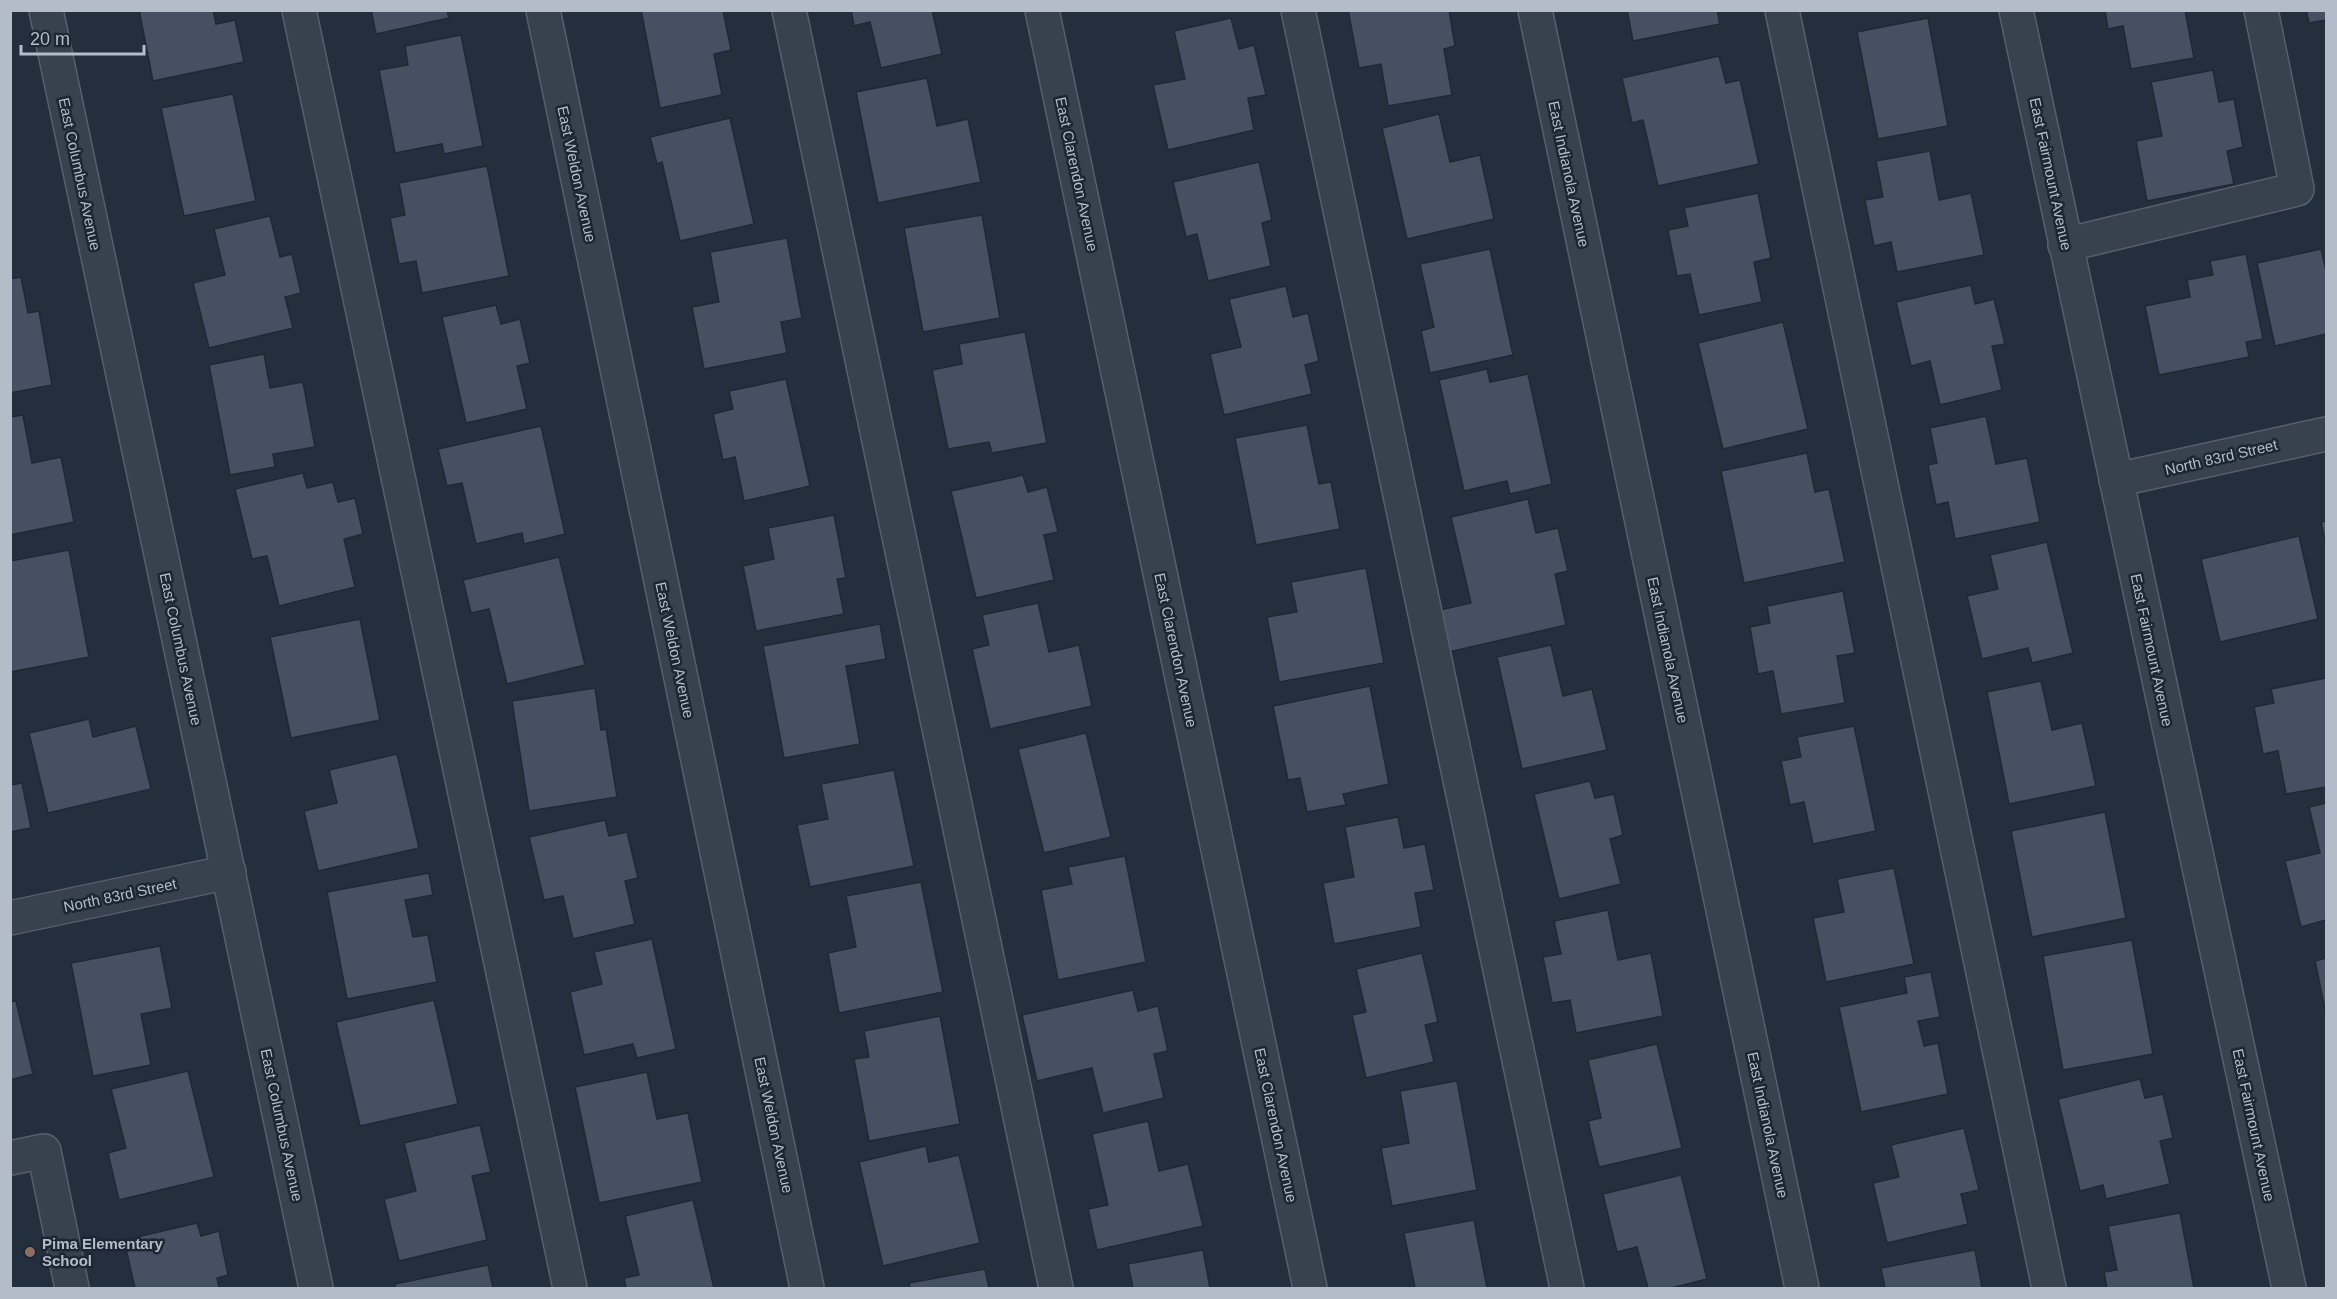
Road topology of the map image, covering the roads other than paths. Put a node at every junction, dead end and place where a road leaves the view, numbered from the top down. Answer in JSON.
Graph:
{"nodes":[{"id":1,"x":46,"y":10,"type":"edge"},
{"id":2,"x":299,"y":10,"type":"edge"},
{"id":3,"x":543,"y":10,"type":"edge"},
{"id":4,"x":789,"y":10,"type":"edge"},
{"id":5,"x":1042,"y":10,"type":"edge"},
{"id":6,"x":1298,"y":10,"type":"edge"},
{"id":7,"x":1534,"y":10,"type":"edge"},
{"id":8,"x":1782,"y":10,"type":"edge"},
{"id":9,"x":2016,"y":10,"type":"edge"},
{"id":10,"x":2261,"y":10,"type":"edge"},
{"id":11,"x":2065,"y":245,"type":"junction"},
{"id":12,"x":2326,"y":434,"type":"edge"},
{"id":13,"x":2116,"y":480,"type":"junction"},
{"id":14,"x":229,"y":872,"type":"junction"},
{"id":15,"x":10,"y":918,"type":"edge"},
{"id":16,"x":10,"y":1158,"type":"edge"},
{"id":17,"x":72,"y":1288,"type":"edge"},
{"id":18,"x":316,"y":1288,"type":"edge"},
{"id":19,"x":570,"y":1288,"type":"edge"},
{"id":20,"x":807,"y":1288,"type":"edge"},
{"id":21,"x":1056,"y":1288,"type":"edge"},
{"id":22,"x":1311,"y":1288,"type":"edge"},
{"id":23,"x":1567,"y":1288,"type":"edge"},
{"id":24,"x":1802,"y":1288,"type":"edge"},
{"id":25,"x":2049,"y":1288,"type":"edge"},
{"id":26,"x":2289,"y":1288,"type":"edge"}],
"edges":[{"from":1,"to":14,"type":"street","name":"East Columbus Avenue"},
{"from":2,"to":19,"type":"street"},
{"from":3,"to":20,"type":"street","name":"East Weldon Avenue"},
{"from":4,"to":21,"type":"street"},
{"from":5,"to":22,"type":"street","name":"East Clarendon Avenue"},
{"from":6,"to":23,"type":"street"},
{"from":7,"to":24,"type":"street","name":"East Indianola Avenue"},
{"from":8,"to":25,"type":"street"},
{"from":9,"to":11,"type":"street","name":"East Fairmount Avenue"},
{"from":10,"to":11,"type":"street"},
{"from":11,"to":13,"type":"street","name":"East Fairmount Avenue"},
{"from":12,"to":13,"type":"street","name":"North 83rd Street"},
{"from":13,"to":26,"type":"street","name":"East Fairmount Avenue"},
{"from":14,"to":15,"type":"street","name":"North 83rd Street"},
{"from":14,"to":18,"type":"street","name":"East Columbus Avenue"},
{"from":16,"to":17,"type":"street"}]}
